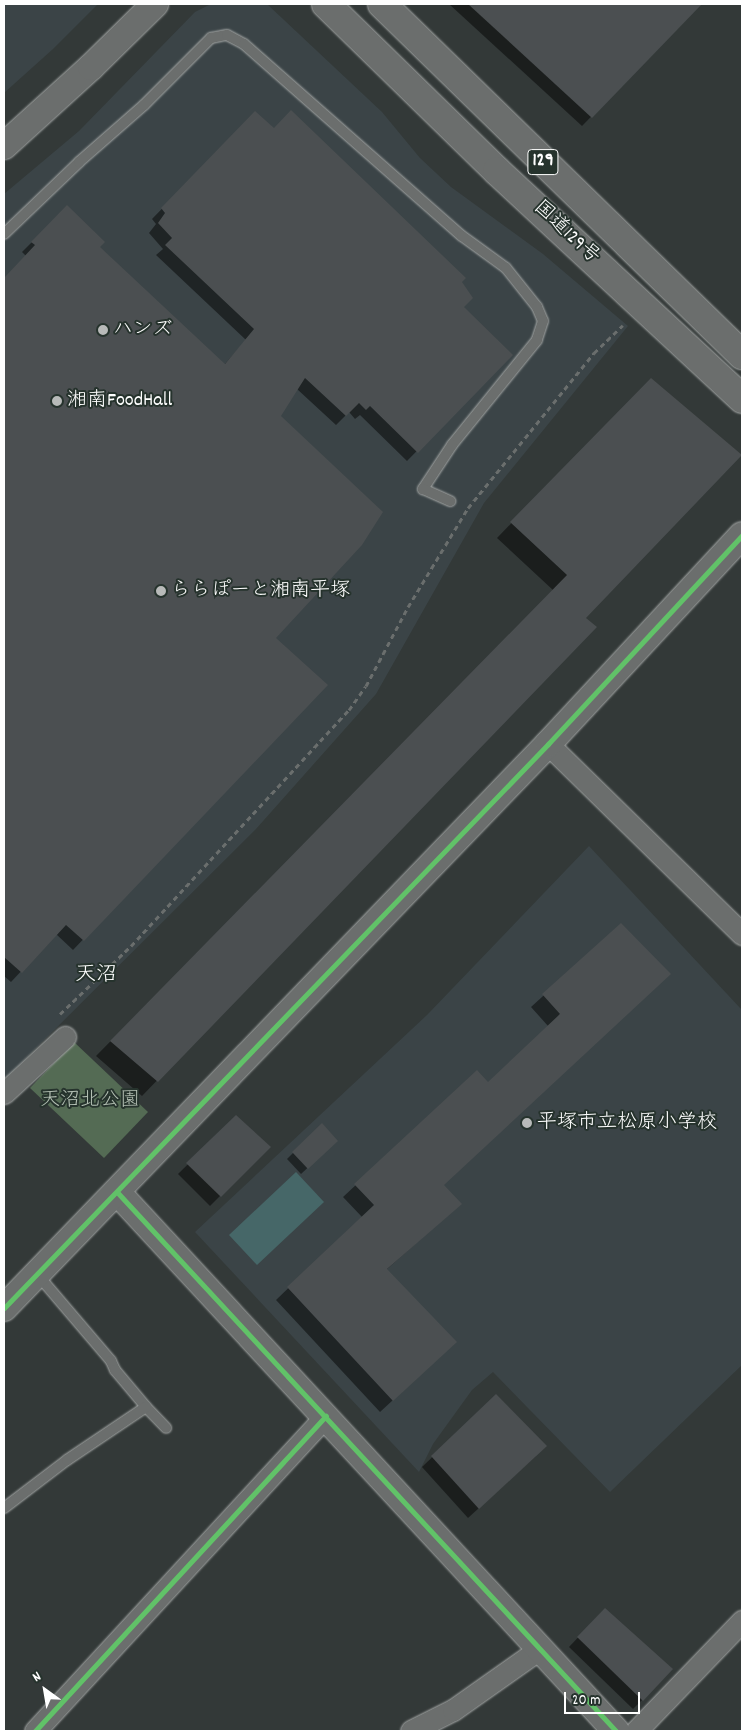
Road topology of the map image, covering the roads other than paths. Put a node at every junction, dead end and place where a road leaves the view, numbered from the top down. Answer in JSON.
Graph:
{"nodes":[{"id":1,"x":155,"y":4,"type":"edge"},
{"id":2,"x":326,"y":4,"type":"edge"},
{"id":3,"x":382,"y":4,"type":"edge"},
{"id":4,"x":4,"y":146,"type":"edge"},
{"id":5,"x":4,"y":234,"type":"edge"},
{"id":6,"x":742,"y":355,"type":"edge"},
{"id":7,"x":742,"y":399,"type":"edge"},
{"id":8,"x":450,"y":501,"type":"dead end"},
{"id":9,"x":742,"y":535,"type":"edge"},
{"id":10,"x":548,"y":744,"type":"junction"},
{"id":11,"x":742,"y":934,"type":"edge"},
{"id":12,"x":64,"y":1038,"type":"dead end"},
{"id":13,"x":4,"y":1092,"type":"edge"},
{"id":14,"x":117,"y":1192,"type":"junction"},
{"id":15,"x":37,"y":1273,"type":"junction"},
{"id":16,"x":4,"y":1308,"type":"edge"},
{"id":17,"x":146,"y":1407,"type":"junction"},
{"id":18,"x":326,"y":1416,"type":"junction"},
{"id":19,"x":166,"y":1428,"type":"dead end"},
{"id":20,"x":4,"y":1508,"type":"edge"},
{"id":21,"x":742,"y":1621,"type":"edge"},
{"id":22,"x":541,"y":1648,"type":"junction"},
{"id":23,"x":35,"y":1731,"type":"edge"},
{"id":24,"x":411,"y":1731,"type":"edge"},
{"id":25,"x":616,"y":1731,"type":"edge"},
{"id":26,"x":636,"y":1731,"type":"edge"}],
"edges":[{"from":1,"to":4,"type":"street"},
{"from":2,"to":7,"type":"highway","name":"国道129号","number":"129"},
{"from":3,"to":6,"type":"highway","name":"国道129号","number":"129"},
{"from":5,"to":8,"type":"lane"},
{"from":9,"to":10,"type":"street"},
{"from":10,"to":11,"type":"street"},
{"from":10,"to":14,"type":"street"},
{"from":12,"to":13,"type":"street"},
{"from":14,"to":15,"type":"street"},
{"from":14,"to":18,"type":"street"},
{"from":15,"to":16,"type":"street"},
{"from":15,"to":17,"type":"lane"},
{"from":17,"to":19,"type":"lane"},
{"from":17,"to":20,"type":"lane"},
{"from":18,"to":22,"type":"street"},
{"from":18,"to":23,"type":"street"},
{"from":21,"to":26,"type":"street"},
{"from":22,"to":24,"type":"street"},
{"from":22,"to":25,"type":"street"}]}
